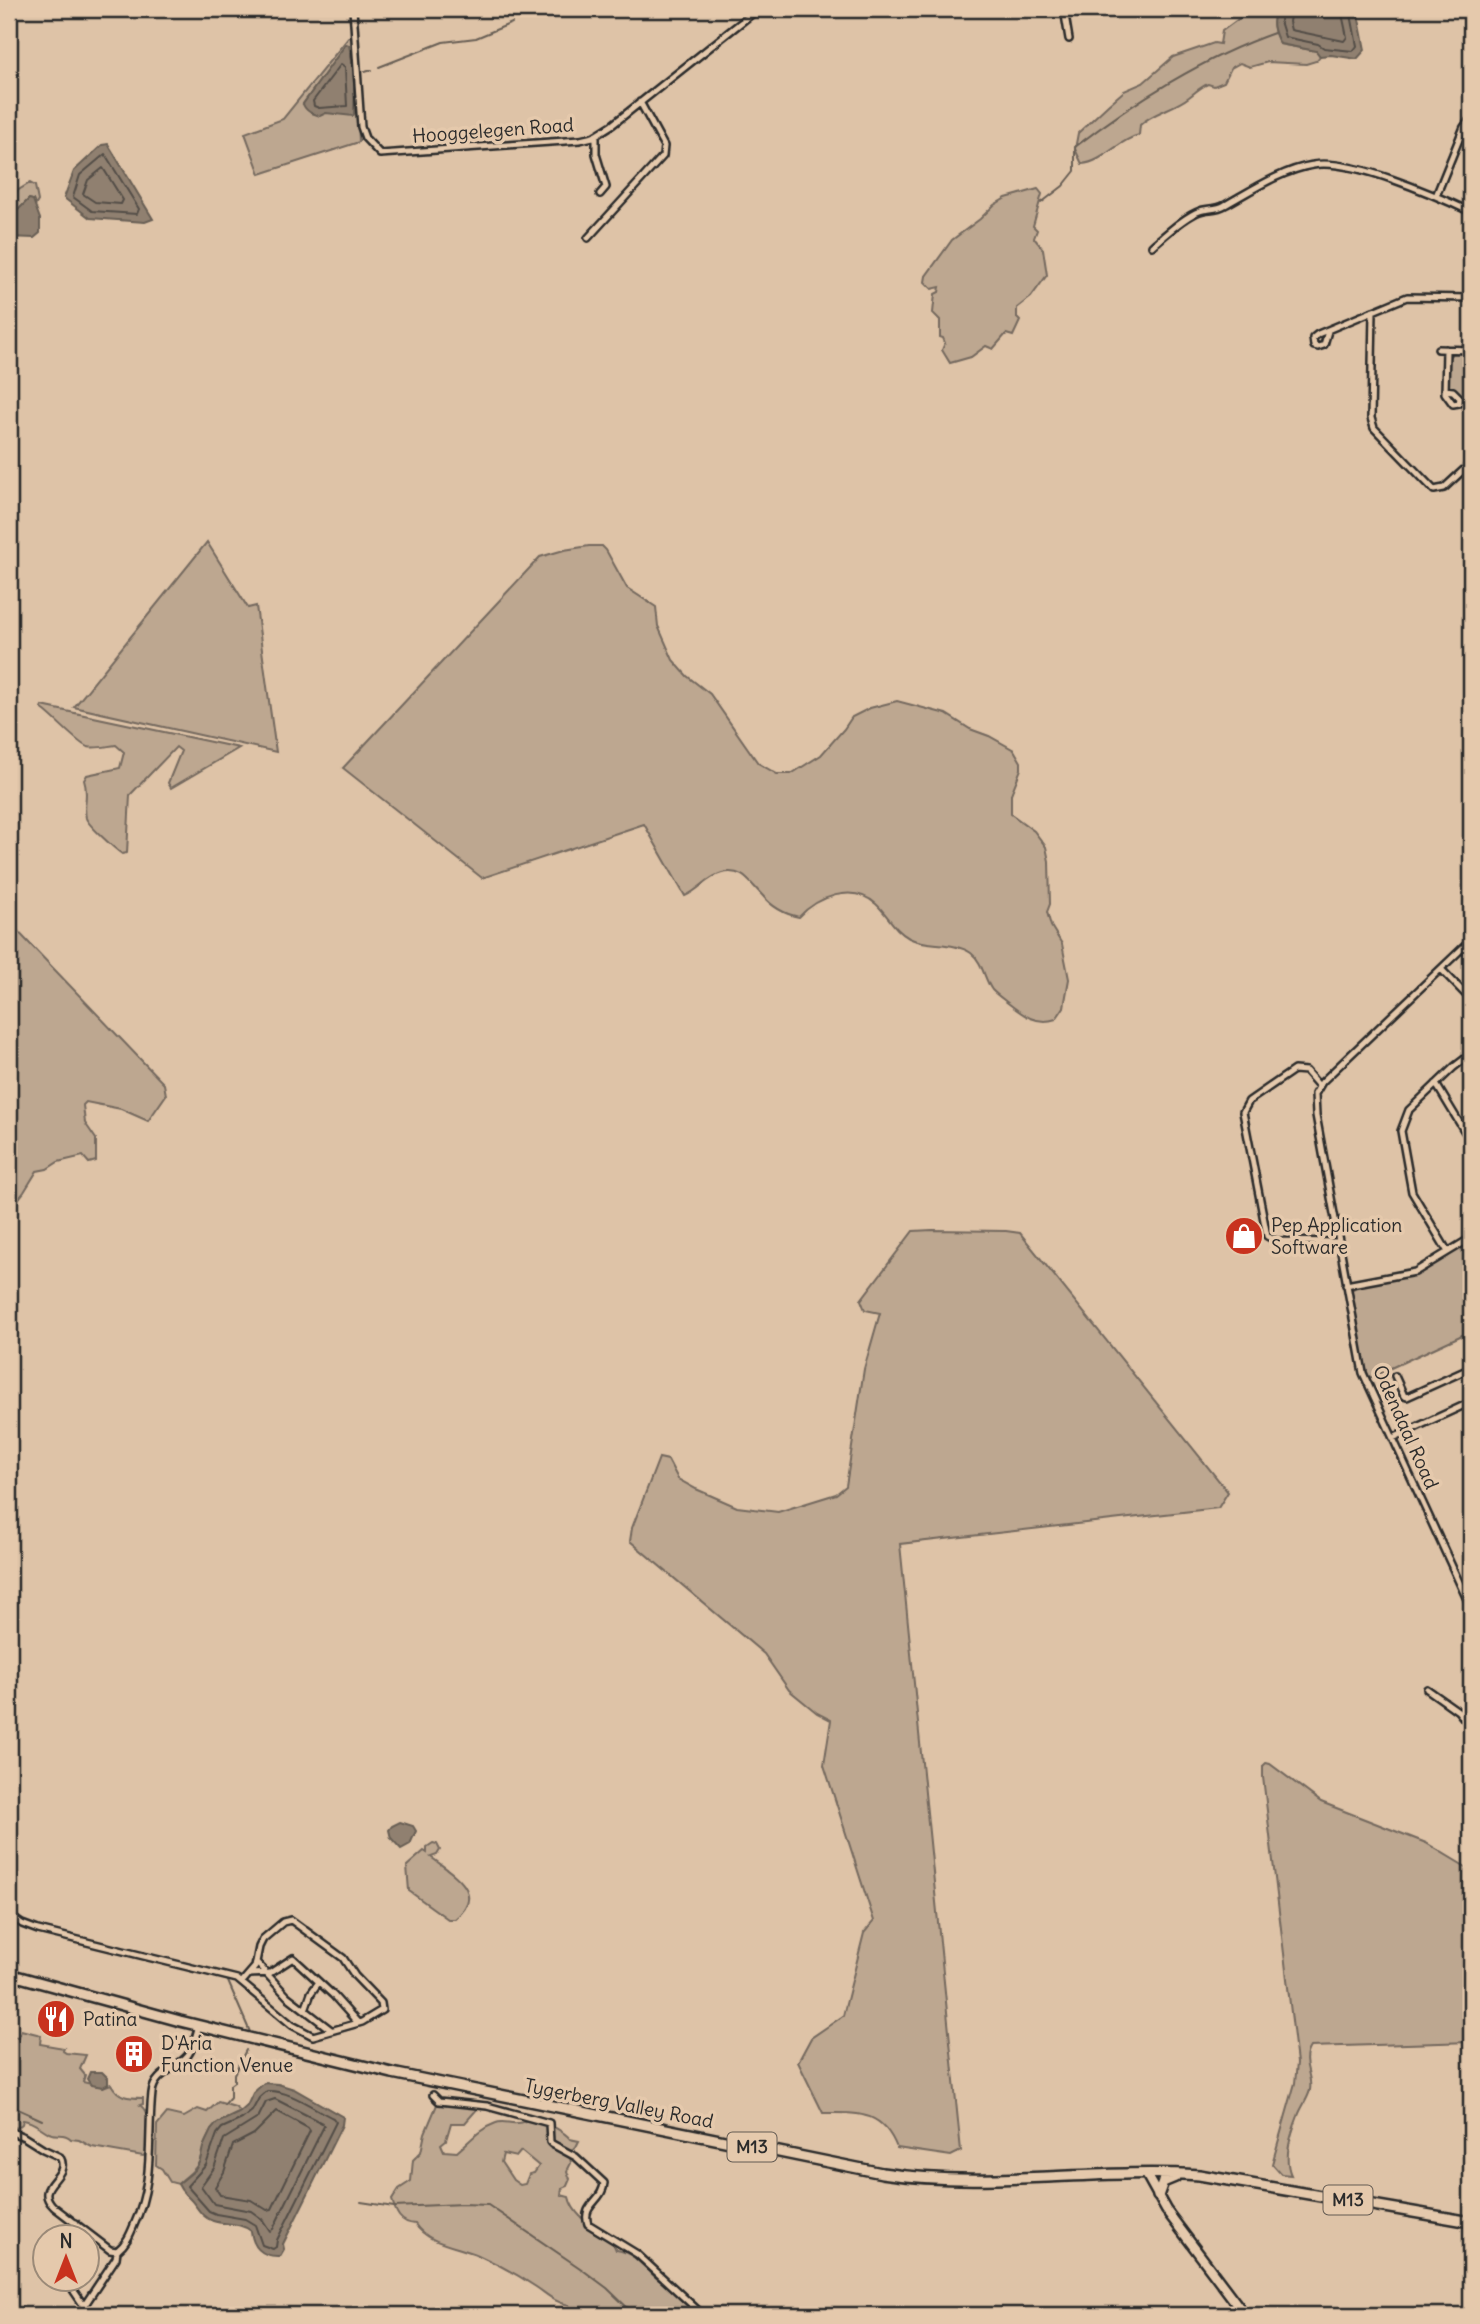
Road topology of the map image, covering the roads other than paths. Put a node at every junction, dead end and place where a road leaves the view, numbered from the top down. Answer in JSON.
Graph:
{"nodes":[{"id":1,"x":353,"y":9,"type":"edge"},
{"id":2,"x":758,"y":9,"type":"edge"},
{"id":3,"x":1064,"y":9,"type":"edge"},
{"id":4,"x":1069,"y":39,"type":"dead end"},
{"id":5,"x":640,"y":102,"type":"junction"},
{"id":6,"x":1471,"y":118,"type":"edge"},
{"id":7,"x":596,"y":135,"type":"junction"},
{"id":8,"x":600,"y":194,"type":"dead end"},
{"id":9,"x":1436,"y":196,"type":"junction"},
{"id":10,"x":1471,"y":212,"type":"edge"},
{"id":11,"x":588,"y":238,"type":"dead end"},
{"id":12,"x":1152,"y":246,"type":"dead end"},
{"id":13,"x":1471,"y":298,"type":"edge"},
{"id":14,"x":1373,"y":311,"type":"junction"},
{"id":15,"x":1328,"y":331,"type":"dead end"},
{"id":16,"x":1438,"y":349,"type":"dead end"},
{"id":17,"x":1446,"y":349,"type":"junction"},
{"id":18,"x":1471,"y":350,"type":"edge"},
{"id":19,"x":1445,"y":390,"type":"dead end"},
{"id":20,"x":1471,"y":463,"type":"edge"},
{"id":21,"x":1471,"y":940,"type":"edge"},
{"id":22,"x":1441,"y":969,"type":"junction"},
{"id":23,"x":1471,"y":1000,"type":"edge"},
{"id":24,"x":1471,"y":1054,"type":"edge"},
{"id":25,"x":1436,"y":1084,"type":"junction"},
{"id":26,"x":1319,"y":1086,"type":"junction"},
{"id":27,"x":1471,"y":1142,"type":"edge"},
{"id":28,"x":1471,"y":1238,"type":"edge"},
{"id":29,"x":1339,"y":1242,"type":"junction"},
{"id":30,"x":1448,"y":1252,"type":"junction"},
{"id":31,"x":1346,"y":1284,"type":"junction"},
{"id":32,"x":1471,"y":1368,"type":"edge"},
{"id":33,"x":1395,"y":1376,"type":"dead end"},
{"id":34,"x":1471,"y":1402,"type":"edge"},
{"id":35,"x":1393,"y":1438,"type":"junction"},
{"id":36,"x":1471,"y":1608,"type":"edge"},
{"id":37,"x":1427,"y":1689,"type":"dead end"},
{"id":38,"x":1471,"y":1727,"type":"edge"},
{"id":39,"x":9,"y":1915,"type":"edge"},
{"id":40,"x":256,"y":1962,"type":"junction"},
{"id":41,"x":250,"y":1974,"type":"junction"},
{"id":42,"x":265,"y":1974,"type":"junction"},
{"id":43,"x":9,"y":1975,"type":"edge"},
{"id":44,"x":242,"y":1982,"type":"junction"},
{"id":45,"x":319,"y":1982,"type":"junction"},
{"id":46,"x":305,"y":2010,"type":"junction"},
{"id":47,"x":358,"y":2023,"type":"junction"},
{"id":48,"x":198,"y":2025,"type":"junction"},
{"id":49,"x":331,"y":2031,"type":"junction"},
{"id":50,"x":313,"y":2036,"type":"junction"},
{"id":51,"x":306,"y":2053,"type":"junction"},
{"id":52,"x":433,"y":2095,"type":"dead end"},
{"id":53,"x":9,"y":2131,"type":"edge"},
{"id":54,"x":1146,"y":2174,"type":"junction"},
{"id":55,"x":1190,"y":2174,"type":"junction"},
{"id":56,"x":1158,"y":2196,"type":"junction"},
{"id":57,"x":75,"y":2222,"type":"edge"},
{"id":58,"x":1471,"y":2222,"type":"edge"},
{"id":59,"x":102,"y":2244,"type":"edge"},
{"id":60,"x":117,"y":2251,"type":"junction"},
{"id":61,"x":74,"y":2292,"type":"edge"},
{"id":62,"x":84,"y":2306,"type":"junction"},
{"id":63,"x":1242,"y":2313,"type":"edge"},
{"id":64,"x":78,"y":2315,"type":"edge"},
{"id":65,"x":704,"y":2315,"type":"edge"}],
"edges":[{"from":1,"to":7,"type":"street","name":"Hooggelegen Road"},
{"from":2,"to":5,"type":"street","name":"Hooggelegen Road"},
{"from":3,"to":4,"type":"street"},
{"from":5,"to":7,"type":"street","name":"Hooggelegen Road"},
{"from":5,"to":11,"type":"street"},
{"from":6,"to":9,"type":"street"},
{"from":7,"to":8,"type":"street"},
{"from":9,"to":10,"type":"street"},
{"from":9,"to":12,"type":"street"},
{"from":13,"to":14,"type":"street"},
{"from":14,"to":15,"type":"street"},
{"from":14,"to":20,"type":"street"},
{"from":16,"to":17,"type":"street"},
{"from":17,"to":18,"type":"street"},
{"from":17,"to":19,"type":"street"},
{"from":21,"to":22,"type":"street"},
{"from":22,"to":23,"type":"street"},
{"from":22,"to":26,"type":"street"},
{"from":24,"to":25,"type":"street"},
{"from":25,"to":27,"type":"street"},
{"from":25,"to":30,"type":"street"},
{"from":26,"to":29,"type":"street","name":"Odendaal Road"},
{"from":26,"to":29,"type":"street"},
{"from":28,"to":30,"type":"street"},
{"from":29,"to":31,"type":"street","name":"Odendaal Road"},
{"from":30,"to":31,"type":"street"},
{"from":31,"to":35,"type":"street","name":"Odendaal Road"},
{"from":32,"to":33,"type":"street"},
{"from":34,"to":35,"type":"street"},
{"from":35,"to":36,"type":"street","name":"Odendaal Road"},
{"from":37,"to":38,"type":"street"},
{"from":39,"to":44,"type":"street"},
{"from":40,"to":41,"type":"street"},
{"from":40,"to":42,"type":"street"},
{"from":40,"to":47,"type":"street"},
{"from":41,"to":42,"type":"street"},
{"from":41,"to":44,"type":"street"},
{"from":42,"to":45,"type":"street"},
{"from":42,"to":46,"type":"street"},
{"from":43,"to":48,"type":"main road","name":"Tygerberg Valley Road","number":"M13"},
{"from":44,"to":50,"type":"street"},
{"from":45,"to":46,"type":"street"},
{"from":45,"to":47,"type":"street"},
{"from":46,"to":49,"type":"street"},
{"from":47,"to":49,"type":"street"},
{"from":48,"to":51,"type":"main road","name":"Tygerberg Valley Road","number":"M13"},
{"from":48,"to":60,"type":"street"},
{"from":49,"to":50,"type":"street"},
{"from":50,"to":51,"type":"street"},
{"from":51,"to":54,"type":"main road","name":"Tygerberg Valley Road","number":"M13"},
{"from":52,"to":65,"type":"street"},
{"from":53,"to":57,"type":"street"},
{"from":54,"to":55,"type":"main road","number":"M13"},
{"from":54,"to":56,"type":"main road"},
{"from":55,"to":56,"type":"main road"},
{"from":55,"to":58,"type":"main road","number":"M13"},
{"from":56,"to":63,"type":"main road"},
{"from":59,"to":60,"type":"street"},
{"from":60,"to":62,"type":"street"},
{"from":61,"to":62,"type":"street"},
{"from":62,"to":64,"type":"street"}]}
